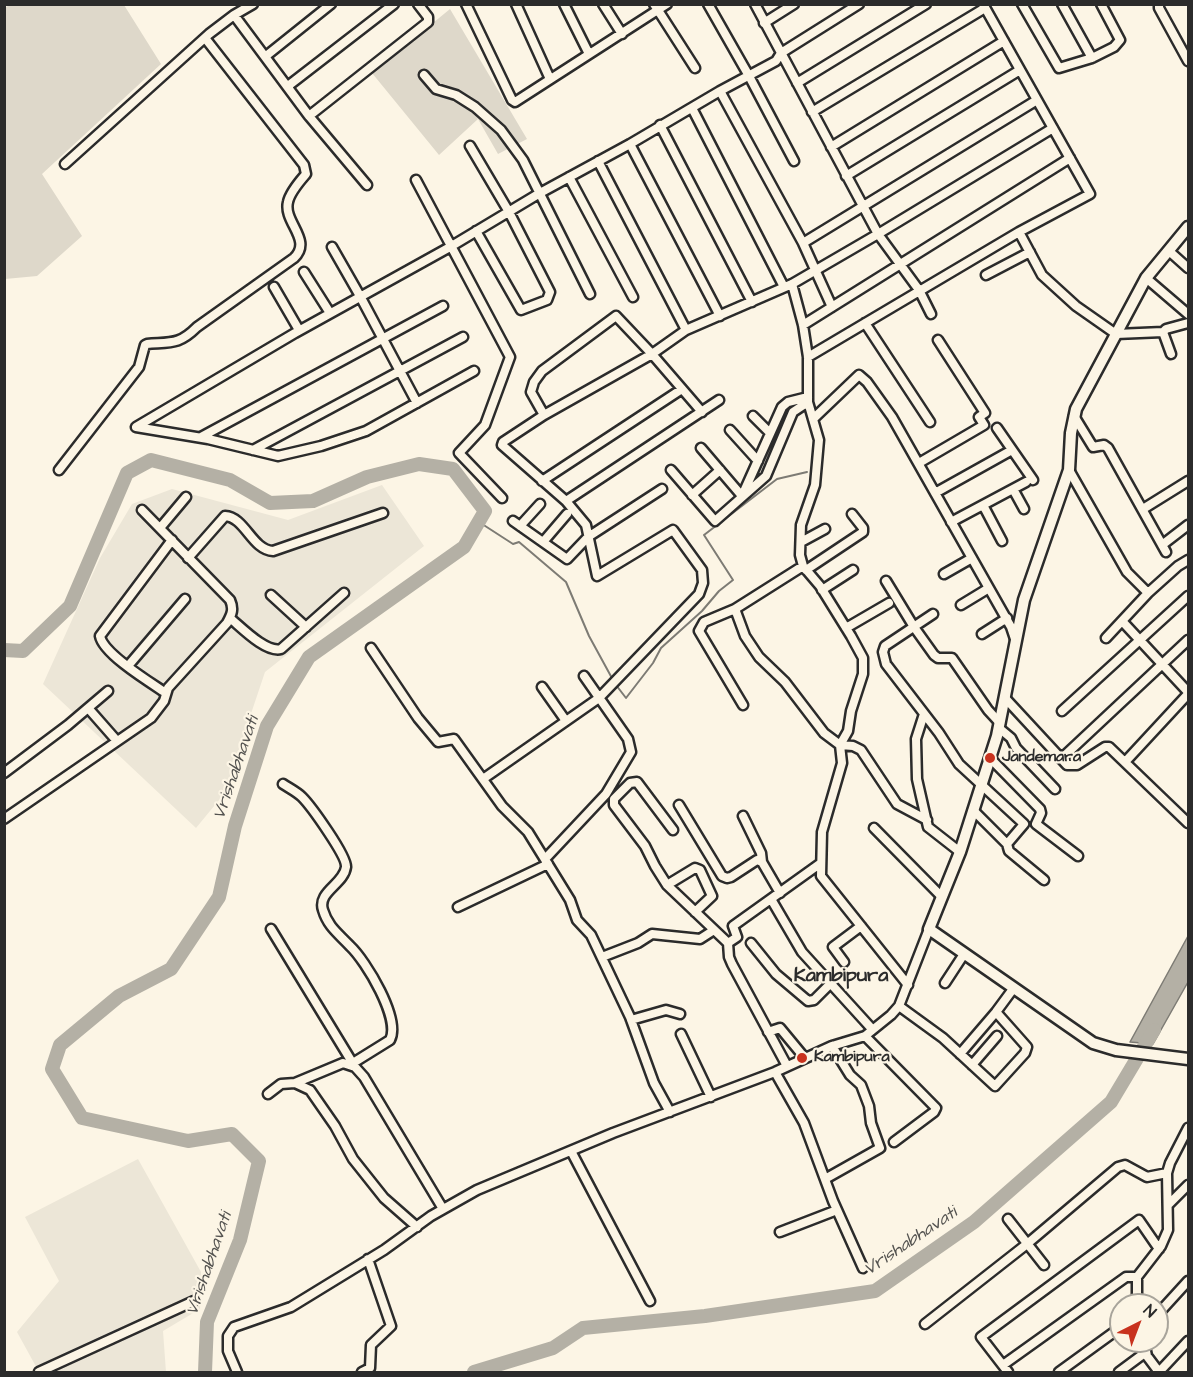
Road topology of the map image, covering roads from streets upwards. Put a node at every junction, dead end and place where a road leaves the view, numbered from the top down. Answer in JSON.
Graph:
{"nodes":[{"id":1,"x":253,"y":4,"type":"edge"},
{"id":2,"x":331,"y":4,"type":"edge"},
{"id":3,"x":394,"y":4,"type":"edge"},
{"id":4,"x":418,"y":4,"type":"edge"},
{"id":5,"x":466,"y":4,"type":"edge"},
{"id":6,"x":516,"y":4,"type":"edge"},
{"id":7,"x":564,"y":4,"type":"edge"},
{"id":8,"x":603,"y":4,"type":"edge"},
{"id":9,"x":667,"y":4,"type":"edge"},
{"id":10,"x":708,"y":4,"type":"edge"},
{"id":11,"x":755,"y":4,"type":"edge"},
{"id":12,"x":794,"y":4,"type":"edge"},
{"id":13,"x":859,"y":4,"type":"edge"},
{"id":14,"x":926,"y":4,"type":"edge"},
{"id":15,"x":1022,"y":4,"type":"edge"},
{"id":16,"x":1062,"y":4,"type":"edge"},
{"id":17,"x":1101,"y":4,"type":"edge"},
{"id":18,"x":1160,"y":4,"type":"edge"},
{"id":19,"x":984,"y":6,"type":"edge"},
{"id":20,"x":656,"y":7,"type":"edge"},
{"id":21,"x":234,"y":15,"type":"junction"},
{"id":22,"x":764,"y":22,"type":"junction"},
{"id":23,"x":622,"y":34,"type":"junction"},
{"id":24,"x":205,"y":38,"type":"junction"},
{"id":25,"x":1004,"y":40,"type":"junction"},
{"id":26,"x":781,"y":53,"type":"junction"},
{"id":27,"x":589,"y":54,"type":"junction"},
{"id":28,"x":266,"y":56,"type":"junction"},
{"id":29,"x":1092,"y":58,"type":"junction"},
{"id":30,"x":1188,"y":61,"type":"edge"},
{"id":31,"x":695,"y":68,"type":"dead end"},
{"id":32,"x":1020,"y":70,"type":"junction"},
{"id":33,"x":424,"y":75,"type":"dead end"},
{"id":34,"x":749,"y":76,"type":"junction"},
{"id":35,"x":550,"y":79,"type":"junction"},
{"id":36,"x":797,"y":83,"type":"junction"},
{"id":37,"x":288,"y":86,"type":"junction"},
{"id":38,"x":720,"y":91,"type":"junction"},
{"id":39,"x":1037,"y":100,"type":"junction"},
{"id":40,"x":692,"y":108,"type":"junction"},
{"id":41,"x":812,"y":112,"type":"junction"},
{"id":42,"x":309,"y":116,"type":"junction"},
{"id":43,"x":660,"y":125,"type":"junction"},
{"id":44,"x":1053,"y":128,"type":"junction"},
{"id":45,"x":630,"y":144,"type":"junction"},
{"id":46,"x":470,"y":146,"type":"dead end"},
{"id":47,"x":831,"y":147,"type":"junction"},
{"id":48,"x":1070,"y":158,"type":"junction"},
{"id":49,"x":598,"y":161,"type":"junction"},
{"id":50,"x":794,"y":161,"type":"dead end"},
{"id":51,"x":64,"y":164,"type":"dead end"},
{"id":52,"x":846,"y":176,"type":"junction"},
{"id":53,"x":569,"y":177,"type":"junction"},
{"id":54,"x":416,"y":180,"type":"dead end"},
{"id":55,"x":367,"y":185,"type":"dead end"},
{"id":56,"x":540,"y":193,"type":"junction"},
{"id":57,"x":862,"y":206,"type":"junction"},
{"id":58,"x":508,"y":212,"type":"junction"},
{"id":59,"x":1188,"y":227,"type":"edge"},
{"id":60,"x":476,"y":231,"type":"junction"},
{"id":61,"x":1019,"y":232,"type":"junction"},
{"id":62,"x":878,"y":234,"type":"junction"},
{"id":63,"x":803,"y":243,"type":"junction"},
{"id":64,"x":332,"y":247,"type":"dead end"},
{"id":65,"x":450,"y":247,"type":"junction"},
{"id":66,"x":1168,"y":251,"type":"junction"},
{"id":67,"x":1030,"y":252,"type":"junction"},
{"id":68,"x":899,"y":265,"type":"junction"},
{"id":69,"x":1188,"y":268,"type":"edge"},
{"id":70,"x":815,"y":269,"type":"junction"},
{"id":71,"x":304,"y":272,"type":"dead end"},
{"id":72,"x":986,"y":275,"type":"dead end"},
{"id":73,"x":1146,"y":278,"type":"junction"},
{"id":74,"x":788,"y":285,"type":"junction"},
{"id":75,"x":274,"y":287,"type":"dead end"},
{"id":76,"x":919,"y":290,"type":"junction"},
{"id":77,"x":590,"y":294,"type":"dead end"},
{"id":78,"x":360,"y":296,"type":"junction"},
{"id":79,"x":633,"y":297,"type":"dead end"},
{"id":80,"x":752,"y":302,"type":"junction"},
{"id":81,"x":443,"y":306,"type":"dead end"},
{"id":82,"x":832,"y":307,"type":"junction"},
{"id":83,"x":330,"y":313,"type":"junction"},
{"id":84,"x":931,"y":314,"type":"dead end"},
{"id":85,"x":1188,"y":314,"type":"edge"},
{"id":86,"x":720,"y":316,"type":"junction"},
{"id":87,"x":865,"y":323,"type":"junction"},
{"id":88,"x":1188,"y":323,"type":"edge"},
{"id":89,"x":804,"y":325,"type":"junction"},
{"id":90,"x":299,"y":330,"type":"junction"},
{"id":91,"x":686,"y":330,"type":"junction"},
{"id":92,"x":1162,"y":332,"type":"junction"},
{"id":93,"x":1116,"y":334,"type":"junction"},
{"id":94,"x":464,"y":337,"type":"dead end"},
{"id":95,"x":383,"y":339,"type":"junction"},
{"id":96,"x":938,"y":340,"type":"dead end"},
{"id":97,"x":652,"y":354,"type":"junction"},
{"id":98,"x":1171,"y":354,"type":"dead end"},
{"id":99,"x":808,"y":357,"type":"junction"},
{"id":100,"x":401,"y":370,"type":"junction"},
{"id":101,"x":474,"y":371,"type":"dead end"},
{"id":102,"x":682,"y":389,"type":"junction"},
{"id":103,"x":808,"y":399,"type":"junction"},
{"id":104,"x":719,"y":400,"type":"dead end"},
{"id":105,"x":417,"y":403,"type":"junction"},
{"id":106,"x":702,"y":412,"type":"junction"},
{"id":107,"x":544,"y":415,"type":"junction"},
{"id":108,"x":753,"y":416,"type":"dead end"},
{"id":109,"x":1074,"y":416,"type":"junction"},
{"id":110,"x":813,"y":419,"type":"junction"},
{"id":111,"x":930,"y":422,"type":"dead end"},
{"id":112,"x":997,"y":428,"type":"dead end"},
{"id":113,"x":730,"y":430,"type":"dead end"},
{"id":114,"x":770,"y":433,"type":"junction"},
{"id":115,"x":200,"y":438,"type":"junction"},
{"id":116,"x":701,"y":448,"type":"dead end"},
{"id":117,"x":253,"y":450,"type":"junction"},
{"id":118,"x":1012,"y":450,"type":"junction"},
{"id":119,"x":758,"y":461,"type":"junction"},
{"id":120,"x":919,"y":463,"type":"junction"},
{"id":121,"x":59,"y":470,"type":"dead end"},
{"id":122,"x":671,"y":470,"type":"dead end"},
{"id":123,"x":720,"y":470,"type":"junction"},
{"id":124,"x":1069,"y":470,"type":"junction"},
{"id":125,"x":542,"y":481,"type":"junction"},
{"id":126,"x":1188,"y":481,"type":"edge"},
{"id":127,"x":662,"y":489,"type":"dead end"},
{"id":128,"x":1013,"y":489,"type":"junction"},
{"id":129,"x":935,"y":493,"type":"junction"},
{"id":130,"x":692,"y":495,"type":"junction"},
{"id":131,"x":742,"y":496,"type":"junction"},
{"id":132,"x":186,"y":497,"type":"dead end"},
{"id":133,"x":502,"y":498,"type":"dead end"},
{"id":134,"x":566,"y":501,"type":"junction"},
{"id":135,"x":540,"y":504,"type":"dead end"},
{"id":136,"x":983,"y":505,"type":"junction"},
{"id":137,"x":1024,"y":509,"type":"dead end"},
{"id":138,"x":1143,"y":509,"type":"junction"},
{"id":139,"x":142,"y":510,"type":"dead end"},
{"id":140,"x":383,"y":513,"type":"dead end"},
{"id":141,"x":567,"y":514,"type":"dead end"},
{"id":142,"x":852,"y":514,"type":"dead end"},
{"id":143,"x":951,"y":522,"type":"junction"},
{"id":144,"x":1188,"y":525,"type":"edge"},
{"id":145,"x":160,"y":528,"type":"junction"},
{"id":146,"x":825,"y":529,"type":"dead end"},
{"id":147,"x":588,"y":537,"type":"junction"},
{"id":148,"x":172,"y":540,"type":"junction"},
{"id":149,"x":1002,"y":541,"type":"dead end"},
{"id":150,"x":543,"y":542,"type":"junction"},
{"id":151,"x":801,"y":542,"type":"junction"},
{"id":152,"x":188,"y":558,"type":"junction"},
{"id":153,"x":972,"y":558,"type":"junction"},
{"id":154,"x":1188,"y":560,"type":"edge"},
{"id":155,"x":805,"y":568,"type":"junction"},
{"id":156,"x":853,"y":570,"type":"dead end"},
{"id":157,"x":944,"y":574,"type":"dead end"},
{"id":158,"x":886,"y":580,"type":"dead end"},
{"id":159,"x":989,"y":588,"type":"junction"},
{"id":160,"x":822,"y":590,"type":"junction"},
{"id":161,"x":344,"y":593,"type":"dead end"},
{"id":162,"x":1148,"y":593,"type":"junction"},
{"id":163,"x":271,"y":595,"type":"dead end"},
{"id":164,"x":1188,"y":596,"type":"edge"},
{"id":165,"x":184,"y":599,"type":"dead end"},
{"id":166,"x":889,"y":603,"type":"dead end"},
{"id":167,"x":961,"y":605,"type":"dead end"},
{"id":168,"x":735,"y":609,"type":"junction"},
{"id":169,"x":933,"y":614,"type":"dead end"},
{"id":170,"x":230,"y":618,"type":"junction"},
{"id":171,"x":1006,"y":618,"type":"junction"},
{"id":172,"x":1122,"y":621,"type":"junction"},
{"id":173,"x":306,"y":627,"type":"junction"},
{"id":174,"x":914,"y":627,"type":"junction"},
{"id":175,"x":846,"y":628,"type":"junction"},
{"id":176,"x":982,"y":634,"type":"dead end"},
{"id":177,"x":1106,"y":639,"type":"dead end"},
{"id":178,"x":1140,"y":640,"type":"junction"},
{"id":179,"x":1188,"y":640,"type":"edge"},
{"id":180,"x":1016,"y":642,"type":"junction"},
{"id":181,"x":371,"y":648,"type":"dead end"},
{"id":182,"x":1164,"y":664,"type":"junction"},
{"id":183,"x":128,"y":666,"type":"junction"},
{"id":184,"x":584,"y":676,"type":"dead end"},
{"id":185,"x":542,"y":687,"type":"dead end"},
{"id":186,"x":108,"y":691,"type":"dead end"},
{"id":187,"x":166,"y":693,"type":"junction"},
{"id":188,"x":1188,"y":693,"type":"edge"},
{"id":189,"x":599,"y":698,"type":"junction"},
{"id":190,"x":1005,"y":698,"type":"junction"},
{"id":191,"x":743,"y":705,"type":"dead end"},
{"id":192,"x":88,"y":708,"type":"junction"},
{"id":193,"x":1062,"y":711,"type":"dead end"},
{"id":194,"x":924,"y":714,"type":"junction"},
{"id":195,"x":566,"y":721,"type":"junction"},
{"id":196,"x":999,"y":725,"type":"junction"},
{"id":197,"x":117,"y":741,"type":"junction"},
{"id":198,"x":840,"y":745,"type":"junction"},
{"id":199,"x":990,"y":758,"type":"junction"},
{"id":200,"x":1061,"y":759,"type":"junction"},
{"id":201,"x":1125,"y":762,"type":"junction"},
{"id":202,"x":4,"y":773,"type":"edge"},
{"id":203,"x":483,"y":779,"type":"junction"},
{"id":204,"x":283,"y":784,"type":"dead end"},
{"id":205,"x":981,"y":784,"type":"junction"},
{"id":206,"x":1054,"y":789,"type":"dead end"},
{"id":207,"x":680,"y":804,"type":"dead end"},
{"id":208,"x":973,"y":810,"type":"junction"},
{"id":209,"x":743,"y":816,"type":"dead end"},
{"id":210,"x":4,"y":819,"type":"edge"},
{"id":211,"x":927,"y":820,"type":"junction"},
{"id":212,"x":1188,"y":823,"type":"edge"},
{"id":213,"x":874,"y":828,"type":"dead end"},
{"id":214,"x":673,"y":830,"type":"dead end"},
{"id":215,"x":1008,"y":844,"type":"junction"},
{"id":216,"x":960,"y":852,"type":"junction"},
{"id":217,"x":1078,"y":856,"type":"dead end"},
{"id":218,"x":546,"y":862,"type":"junction"},
{"id":219,"x":762,"y":862,"type":"junction"},
{"id":220,"x":821,"y":863,"type":"junction"},
{"id":221,"x":1044,"y":880,"type":"dead end"},
{"id":222,"x":667,"y":885,"type":"junction"},
{"id":223,"x":780,"y":893,"type":"junction"},
{"id":224,"x":942,"y":897,"type":"junction"},
{"id":225,"x":771,"y":899,"type":"junction"},
{"id":226,"x":458,"y":908,"type":"dead end"},
{"id":227,"x":695,"y":912,"type":"junction"},
{"id":228,"x":861,"y":926,"type":"junction"},
{"id":229,"x":271,"y":929,"type":"dead end"},
{"id":230,"x":929,"y":929,"type":"junction"},
{"id":231,"x":714,"y":930,"type":"junction"},
{"id":232,"x":728,"y":943,"type":"junction"},
{"id":233,"x":751,"y":943,"type":"dead end"},
{"id":234,"x":964,"y":954,"type":"junction"},
{"id":235,"x":602,"y":957,"type":"junction"},
{"id":236,"x":844,"y":962,"type":"dead end"},
{"id":237,"x":945,"y":983,"type":"dead end"},
{"id":238,"x":830,"y":984,"type":"junction"},
{"id":239,"x":908,"y":985,"type":"junction"},
{"id":240,"x":1013,"y":988,"type":"junction"},
{"id":241,"x":899,"y":1006,"type":"junction"},
{"id":242,"x":996,"y":1012,"type":"junction"},
{"id":243,"x":680,"y":1014,"type":"dead end"},
{"id":244,"x":631,"y":1020,"type":"junction"},
{"id":245,"x":872,"y":1029,"type":"junction"},
{"id":246,"x":768,"y":1032,"type":"junction"},
{"id":247,"x":681,"y":1034,"type":"dead end"},
{"id":248,"x":865,"y":1036,"type":"junction"},
{"id":249,"x":997,"y":1036,"type":"dead end"},
{"id":250,"x":832,"y":1046,"type":"junction"},
{"id":251,"x":960,"y":1054,"type":"junction"},
{"id":252,"x":804,"y":1058,"type":"junction"},
{"id":253,"x":1188,"y":1059,"type":"edge"},
{"id":254,"x":354,"y":1065,"type":"junction"},
{"id":255,"x":972,"y":1065,"type":"junction"},
{"id":256,"x":787,"y":1066,"type":"junction"},
{"id":257,"x":775,"y":1072,"type":"junction"},
{"id":258,"x":296,"y":1083,"type":"junction"},
{"id":259,"x":268,"y":1094,"type":"dead end"},
{"id":260,"x":711,"y":1097,"type":"junction"},
{"id":261,"x":670,"y":1112,"type":"junction"},
{"id":262,"x":1188,"y":1128,"type":"edge"},
{"id":263,"x":894,"y":1142,"type":"dead end"},
{"id":264,"x":571,"y":1151,"type":"junction"},
{"id":265,"x":1167,"y":1173,"type":"junction"},
{"id":266,"x":825,"y":1179,"type":"junction"},
{"id":267,"x":1188,"y":1185,"type":"edge"},
{"id":268,"x":1169,"y":1203,"type":"junction"},
{"id":269,"x":443,"y":1209,"type":"junction"},
{"id":270,"x":837,"y":1210,"type":"junction"},
{"id":271,"x":1008,"y":1219,"type":"dead end"},
{"id":272,"x":417,"y":1227,"type":"junction"},
{"id":273,"x":780,"y":1232,"type":"dead end"},
{"id":274,"x":1027,"y":1244,"type":"junction"},
{"id":275,"x":1159,"y":1249,"type":"junction"},
{"id":276,"x":368,"y":1259,"type":"junction"},
{"id":277,"x":1044,"y":1265,"type":"dead end"},
{"id":278,"x":863,"y":1268,"type":"dead end"},
{"id":279,"x":1137,"y":1277,"type":"junction"},
{"id":280,"x":1188,"y":1281,"type":"edge"},
{"id":281,"x":1137,"y":1293,"type":"edge"},
{"id":282,"x":194,"y":1301,"type":"dead end"},
{"id":283,"x":650,"y":1301,"type":"dead end"},
{"id":284,"x":1169,"y":1301,"type":"edge"},
{"id":285,"x":925,"y":1324,"type":"dead end"},
{"id":286,"x":1109,"y":1336,"type":"edge"},
{"id":287,"x":1188,"y":1341,"type":"edge"},
{"id":288,"x":1145,"y":1353,"type":"edge"},
{"id":289,"x":1147,"y":1353,"type":"edge"},
{"id":290,"x":1005,"y":1369,"type":"edge"},
{"id":291,"x":39,"y":1372,"type":"edge"},
{"id":292,"x":237,"y":1372,"type":"edge"},
{"id":293,"x":362,"y":1372,"type":"edge"},
{"id":294,"x":1059,"y":1372,"type":"edge"},
{"id":295,"x":1119,"y":1372,"type":"edge"},
{"id":296,"x":1159,"y":1372,"type":"edge"}],
"edges":[{"from":1,"to":21,"type":"street"},
{"from":2,"to":28,"type":"street"},
{"from":3,"to":37,"type":"street"},
{"from":4,"to":42,"type":"street"},
{"from":5,"to":35,"type":"street"},
{"from":6,"to":35,"type":"street"},
{"from":7,"to":27,"type":"street"},
{"from":8,"to":23,"type":"street"},
{"from":9,"to":20,"type":"street"},
{"from":10,"to":34,"type":"street"},
{"from":11,"to":22,"type":"street"},
{"from":12,"to":22,"type":"street"},
{"from":13,"to":26,"type":"street"},
{"from":14,"to":36,"type":"street"},
{"from":15,"to":29,"type":"street"},
{"from":16,"to":29,"type":"street"},
{"from":17,"to":29,"type":"street"},
{"from":18,"to":30,"type":"street"},
{"from":19,"to":25,"type":"street"},
{"from":19,"to":41,"type":"street"},
{"from":20,"to":23,"type":"street"},
{"from":20,"to":31,"type":"street"},
{"from":21,"to":24,"type":"street"},
{"from":21,"to":28,"type":"street"},
{"from":22,"to":26,"type":"street"},
{"from":23,"to":27,"type":"street"},
{"from":24,"to":51,"type":"street"},
{"from":24,"to":121,"type":"street"},
{"from":25,"to":32,"type":"street"},
{"from":25,"to":47,"type":"street"},
{"from":26,"to":34,"type":"street"},
{"from":26,"to":36,"type":"street"},
{"from":27,"to":35,"type":"street"},
{"from":28,"to":37,"type":"street"},
{"from":32,"to":39,"type":"street"},
{"from":32,"to":52,"type":"street"},
{"from":33,"to":56,"type":"street"},
{"from":34,"to":38,"type":"street"},
{"from":34,"to":50,"type":"street"},
{"from":36,"to":41,"type":"street"},
{"from":37,"to":42,"type":"street"},
{"from":38,"to":40,"type":"street"},
{"from":38,"to":63,"type":"street"},
{"from":39,"to":44,"type":"street"},
{"from":39,"to":57,"type":"street"},
{"from":40,"to":43,"type":"street"},
{"from":40,"to":74,"type":"street"},
{"from":41,"to":47,"type":"street"},
{"from":42,"to":55,"type":"street"},
{"from":43,"to":45,"type":"street"},
{"from":43,"to":80,"type":"street"},
{"from":44,"to":48,"type":"street"},
{"from":44,"to":62,"type":"street"},
{"from":45,"to":49,"type":"street"},
{"from":45,"to":86,"type":"street"},
{"from":46,"to":58,"type":"street"},
{"from":47,"to":52,"type":"street"},
{"from":48,"to":61,"type":"street"},
{"from":48,"to":68,"type":"street"},
{"from":49,"to":53,"type":"street"},
{"from":49,"to":91,"type":"street"},
{"from":52,"to":57,"type":"street"},
{"from":53,"to":56,"type":"street"},
{"from":53,"to":79,"type":"street"},
{"from":54,"to":65,"type":"street"},
{"from":56,"to":58,"type":"street"},
{"from":56,"to":77,"type":"street"},
{"from":57,"to":62,"type":"street"},
{"from":57,"to":63,"type":"street"},
{"from":58,"to":60,"type":"street"},
{"from":58,"to":60,"type":"street"},
{"from":59,"to":66,"type":"street"},
{"from":60,"to":65,"type":"street"},
{"from":61,"to":67,"type":"street"},
{"from":61,"to":76,"type":"street"},
{"from":62,"to":68,"type":"street"},
{"from":62,"to":70,"type":"street"},
{"from":63,"to":70,"type":"street"},
{"from":64,"to":78,"type":"street"},
{"from":65,"to":78,"type":"street"},
{"from":65,"to":133,"type":"street"},
{"from":66,"to":69,"type":"street"},
{"from":66,"to":73,"type":"street"},
{"from":67,"to":72,"type":"street"},
{"from":67,"to":93,"type":"street"},
{"from":68,"to":76,"type":"street"},
{"from":68,"to":82,"type":"street"},
{"from":70,"to":74,"type":"street"},
{"from":70,"to":82,"type":"street"},
{"from":71,"to":83,"type":"street"},
{"from":73,"to":85,"type":"street"},
{"from":73,"to":93,"type":"street"},
{"from":74,"to":80,"type":"street"},
{"from":74,"to":89,"type":"street"},
{"from":75,"to":90,"type":"street"},
{"from":76,"to":84,"type":"street"},
{"from":76,"to":87,"type":"street"},
{"from":78,"to":83,"type":"street"},
{"from":78,"to":95,"type":"street"},
{"from":80,"to":86,"type":"street"},
{"from":81,"to":95,"type":"street"},
{"from":82,"to":89,"type":"street"},
{"from":83,"to":90,"type":"street"},
{"from":86,"to":91,"type":"street"},
{"from":87,"to":99,"type":"street"},
{"from":87,"to":111,"type":"street"},
{"from":88,"to":92,"type":"street"},
{"from":89,"to":99,"type":"street"},
{"from":90,"to":115,"type":"street"},
{"from":91,"to":97,"type":"street"},
{"from":92,"to":93,"type":"street"},
{"from":92,"to":98,"type":"street"},
{"from":93,"to":109,"type":"street"},
{"from":94,"to":100,"type":"street"},
{"from":95,"to":100,"type":"street"},
{"from":95,"to":115,"type":"street"},
{"from":96,"to":120,"type":"street"},
{"from":97,"to":102,"type":"street"},
{"from":97,"to":107,"type":"street"},
{"from":97,"to":107,"type":"street"},
{"from":99,"to":103,"type":"street"},
{"from":100,"to":105,"type":"street"},
{"from":100,"to":117,"type":"street"},
{"from":101,"to":105,"type":"street"},
{"from":102,"to":106,"type":"street"},
{"from":102,"to":125,"type":"street"},
{"from":103,"to":110,"type":"street"},
{"from":103,"to":114,"type":"street"},
{"from":103,"to":131,"type":"street"},
{"from":104,"to":106,"type":"street"},
{"from":105,"to":117,"type":"street"},
{"from":106,"to":134,"type":"street"},
{"from":107,"to":125,"type":"street"},
{"from":108,"to":114,"type":"street"},
{"from":109,"to":124,"type":"street"},
{"from":109,"to":138,"type":"street"},
{"from":110,"to":120,"type":"street"},
{"from":110,"to":151,"type":"street"},
{"from":112,"to":118,"type":"street"},
{"from":113,"to":119,"type":"street"},
{"from":114,"to":119,"type":"street"},
{"from":115,"to":117,"type":"street"},
{"from":116,"to":123,"type":"street"},
{"from":118,"to":128,"type":"street"},
{"from":118,"to":129,"type":"street"},
{"from":119,"to":131,"type":"street"},
{"from":120,"to":129,"type":"street"},
{"from":122,"to":130,"type":"street"},
{"from":123,"to":130,"type":"street"},
{"from":123,"to":131,"type":"street"},
{"from":124,"to":162,"type":"street"},
{"from":124,"to":180,"type":"street"},
{"from":125,"to":134,"type":"street"},
{"from":126,"to":138,"type":"street"},
{"from":127,"to":147,"type":"street"},
{"from":128,"to":136,"type":"street"},
{"from":128,"to":137,"type":"street"},
{"from":129,"to":143,"type":"street"},
{"from":130,"to":131,"type":"street"},
{"from":132,"to":145,"type":"street"},
{"from":134,"to":147,"type":"street"},
{"from":135,"to":150,"type":"street"},
{"from":136,"to":143,"type":"street"},
{"from":136,"to":149,"type":"street"},
{"from":138,"to":144,"type":"street"},
{"from":139,"to":145,"type":"street"},
{"from":140,"to":152,"type":"street"},
{"from":141,"to":150,"type":"street"},
{"from":142,"to":155,"type":"street"},
{"from":143,"to":153,"type":"street"},
{"from":145,"to":148,"type":"street"},
{"from":146,"to":151,"type":"street"},
{"from":147,"to":150,"type":"street"},
{"from":147,"to":189,"type":"street"},
{"from":148,"to":152,"type":"street"},
{"from":148,"to":183,"type":"street"},
{"from":151,"to":155,"type":"street"},
{"from":152,"to":170,"type":"street"},
{"from":153,"to":157,"type":"street"},
{"from":153,"to":159,"type":"street"},
{"from":154,"to":162,"type":"street"},
{"from":155,"to":160,"type":"street"},
{"from":155,"to":168,"type":"street"},
{"from":156,"to":160,"type":"street"},
{"from":158,"to":174,"type":"street"},
{"from":159,"to":167,"type":"street"},
{"from":159,"to":171,"type":"street"},
{"from":160,"to":175,"type":"street"},
{"from":161,"to":173,"type":"street"},
{"from":162,"to":172,"type":"street"},
{"from":163,"to":173,"type":"street"},
{"from":164,"to":178,"type":"street"},
{"from":165,"to":183,"type":"street"},
{"from":166,"to":175,"type":"street"},
{"from":168,"to":191,"type":"street"},
{"from":168,"to":198,"type":"street"},
{"from":169,"to":174,"type":"street"},
{"from":170,"to":173,"type":"street"},
{"from":170,"to":187,"type":"street"},
{"from":171,"to":176,"type":"street"},
{"from":171,"to":180,"type":"street"},
{"from":172,"to":177,"type":"street"},
{"from":172,"to":178,"type":"street"},
{"from":174,"to":194,"type":"street"},
{"from":174,"to":196,"type":"street"},
{"from":175,"to":198,"type":"street"},
{"from":178,"to":182,"type":"street"},
{"from":178,"to":193,"type":"street"},
{"from":179,"to":182,"type":"street"},
{"from":180,"to":190,"type":"street"},
{"from":181,"to":203,"type":"street"},
{"from":182,"to":188,"type":"street"},
{"from":182,"to":200,"type":"street"},
{"from":183,"to":187,"type":"street"},
{"from":184,"to":189,"type":"street"},
{"from":185,"to":195,"type":"street"},
{"from":186,"to":192,"type":"street"},
{"from":187,"to":197,"type":"street"},
{"from":188,"to":201,"type":"street"},
{"from":189,"to":195,"type":"street"},
{"from":189,"to":218,"type":"street"},
{"from":190,"to":196,"type":"street"},
{"from":190,"to":200,"type":"street"},
{"from":192,"to":197,"type":"street"},
{"from":192,"to":202,"type":"street"},
{"from":194,"to":205,"type":"street"},
{"from":194,"to":211,"type":"street"},
{"from":195,"to":203,"type":"street"},
{"from":196,"to":199,"type":"street"},
{"from":196,"to":206,"type":"street"},
{"from":197,"to":210,"type":"street"},
{"from":198,"to":211,"type":"street"},
{"from":198,"to":220,"type":"street"},
{"from":199,"to":205,"type":"street"},
{"from":199,"to":217,"type":"street"},
{"from":200,"to":201,"type":"street"},
{"from":201,"to":212,"type":"street"},
{"from":203,"to":218,"type":"street"},
{"from":204,"to":254,"type":"street"},
{"from":205,"to":208,"type":"street"},
{"from":205,"to":215,"type":"street"},
{"from":207,"to":219,"type":"street"},
{"from":208,"to":215,"type":"street"},
{"from":208,"to":216,"type":"street"},
{"from":209,"to":219,"type":"street"},
{"from":211,"to":216,"type":"street"},
{"from":213,"to":224,"type":"street"},
{"from":214,"to":222,"type":"street"},
{"from":215,"to":221,"type":"street"},
{"from":216,"to":224,"type":"street"},
{"from":218,"to":226,"type":"street"},
{"from":218,"to":235,"type":"street"},
{"from":219,"to":223,"type":"street"},
{"from":220,"to":223,"type":"street"},
{"from":220,"to":228,"type":"street"},
{"from":222,"to":227,"type":"street"},
{"from":222,"to":227,"type":"street"},
{"from":223,"to":225,"type":"street"},
{"from":224,"to":230,"type":"street"},
{"from":225,"to":232,"type":"street"},
{"from":225,"to":238,"type":"street"},
{"from":227,"to":231,"type":"street"},
{"from":228,"to":236,"type":"street"},
{"from":228,"to":239,"type":"street"},
{"from":229,"to":254,"type":"street"},
{"from":230,"to":234,"type":"street"},
{"from":230,"to":239,"type":"street"},
{"from":231,"to":232,"type":"street"},
{"from":231,"to":235,"type":"street"},
{"from":232,"to":246,"type":"street"},
{"from":233,"to":238,"type":"street"},
{"from":234,"to":237,"type":"street"},
{"from":234,"to":240,"type":"street"},
{"from":235,"to":244,"type":"street"},
{"from":238,"to":245,"type":"street"},
{"from":239,"to":241,"type":"street"},
{"from":240,"to":242,"type":"street"},
{"from":240,"to":253,"type":"street"},
{"from":241,"to":245,"type":"street"},
{"from":241,"to":251,"type":"street"},
{"from":242,"to":251,"type":"street"},
{"from":242,"to":255,"type":"street"},
{"from":243,"to":244,"type":"street"},
{"from":244,"to":261,"type":"street"},
{"from":245,"to":248,"type":"street"},
{"from":246,"to":252,"type":"street"},
{"from":246,"to":256,"type":"street"},
{"from":247,"to":260,"type":"street"},
{"from":248,"to":250,"type":"street"},
{"from":248,"to":263,"type":"street"},
{"from":249,"to":255,"type":"street"},
{"from":250,"to":252,"type":"street"},
{"from":250,"to":266,"type":"street"},
{"from":251,"to":255,"type":"street"},
{"from":252,"to":256,"type":"street"},
{"from":254,"to":258,"type":"street"},
{"from":254,"to":269,"type":"street"},
{"from":256,"to":257,"type":"street"},
{"from":257,"to":260,"type":"street"},
{"from":257,"to":266,"type":"street"},
{"from":258,"to":259,"type":"street"},
{"from":258,"to":272,"type":"street"},
{"from":260,"to":261,"type":"street"},
{"from":261,"to":264,"type":"street"},
{"from":262,"to":265,"type":"street"},
{"from":264,"to":269,"type":"street"},
{"from":264,"to":283,"type":"street"},
{"from":265,"to":268,"type":"street"},
{"from":265,"to":274,"type":"street"},
{"from":266,"to":270,"type":"street"},
{"from":267,"to":268,"type":"street"},
{"from":268,"to":275,"type":"street"},
{"from":269,"to":272,"type":"street"},
{"from":270,"to":273,"type":"street"},
{"from":270,"to":278,"type":"street"},
{"from":271,"to":274,"type":"street"},
{"from":272,"to":276,"type":"street"},
{"from":274,"to":277,"type":"street"},
{"from":274,"to":285,"type":"street"},
{"from":275,"to":279,"type":"street"},
{"from":275,"to":290,"type":"street"},
{"from":276,"to":292,"type":"street"},
{"from":276,"to":293,"type":"street"},
{"from":279,"to":281,"type":"street"},
{"from":279,"to":290,"type":"street"},
{"from":280,"to":284,"type":"street"},
{"from":282,"to":291,"type":"street"},
{"from":286,"to":294,"type":"street"},
{"from":287,"to":296,"type":"street"},
{"from":288,"to":295,"type":"street"},
{"from":289,"to":296,"type":"street"}]}
